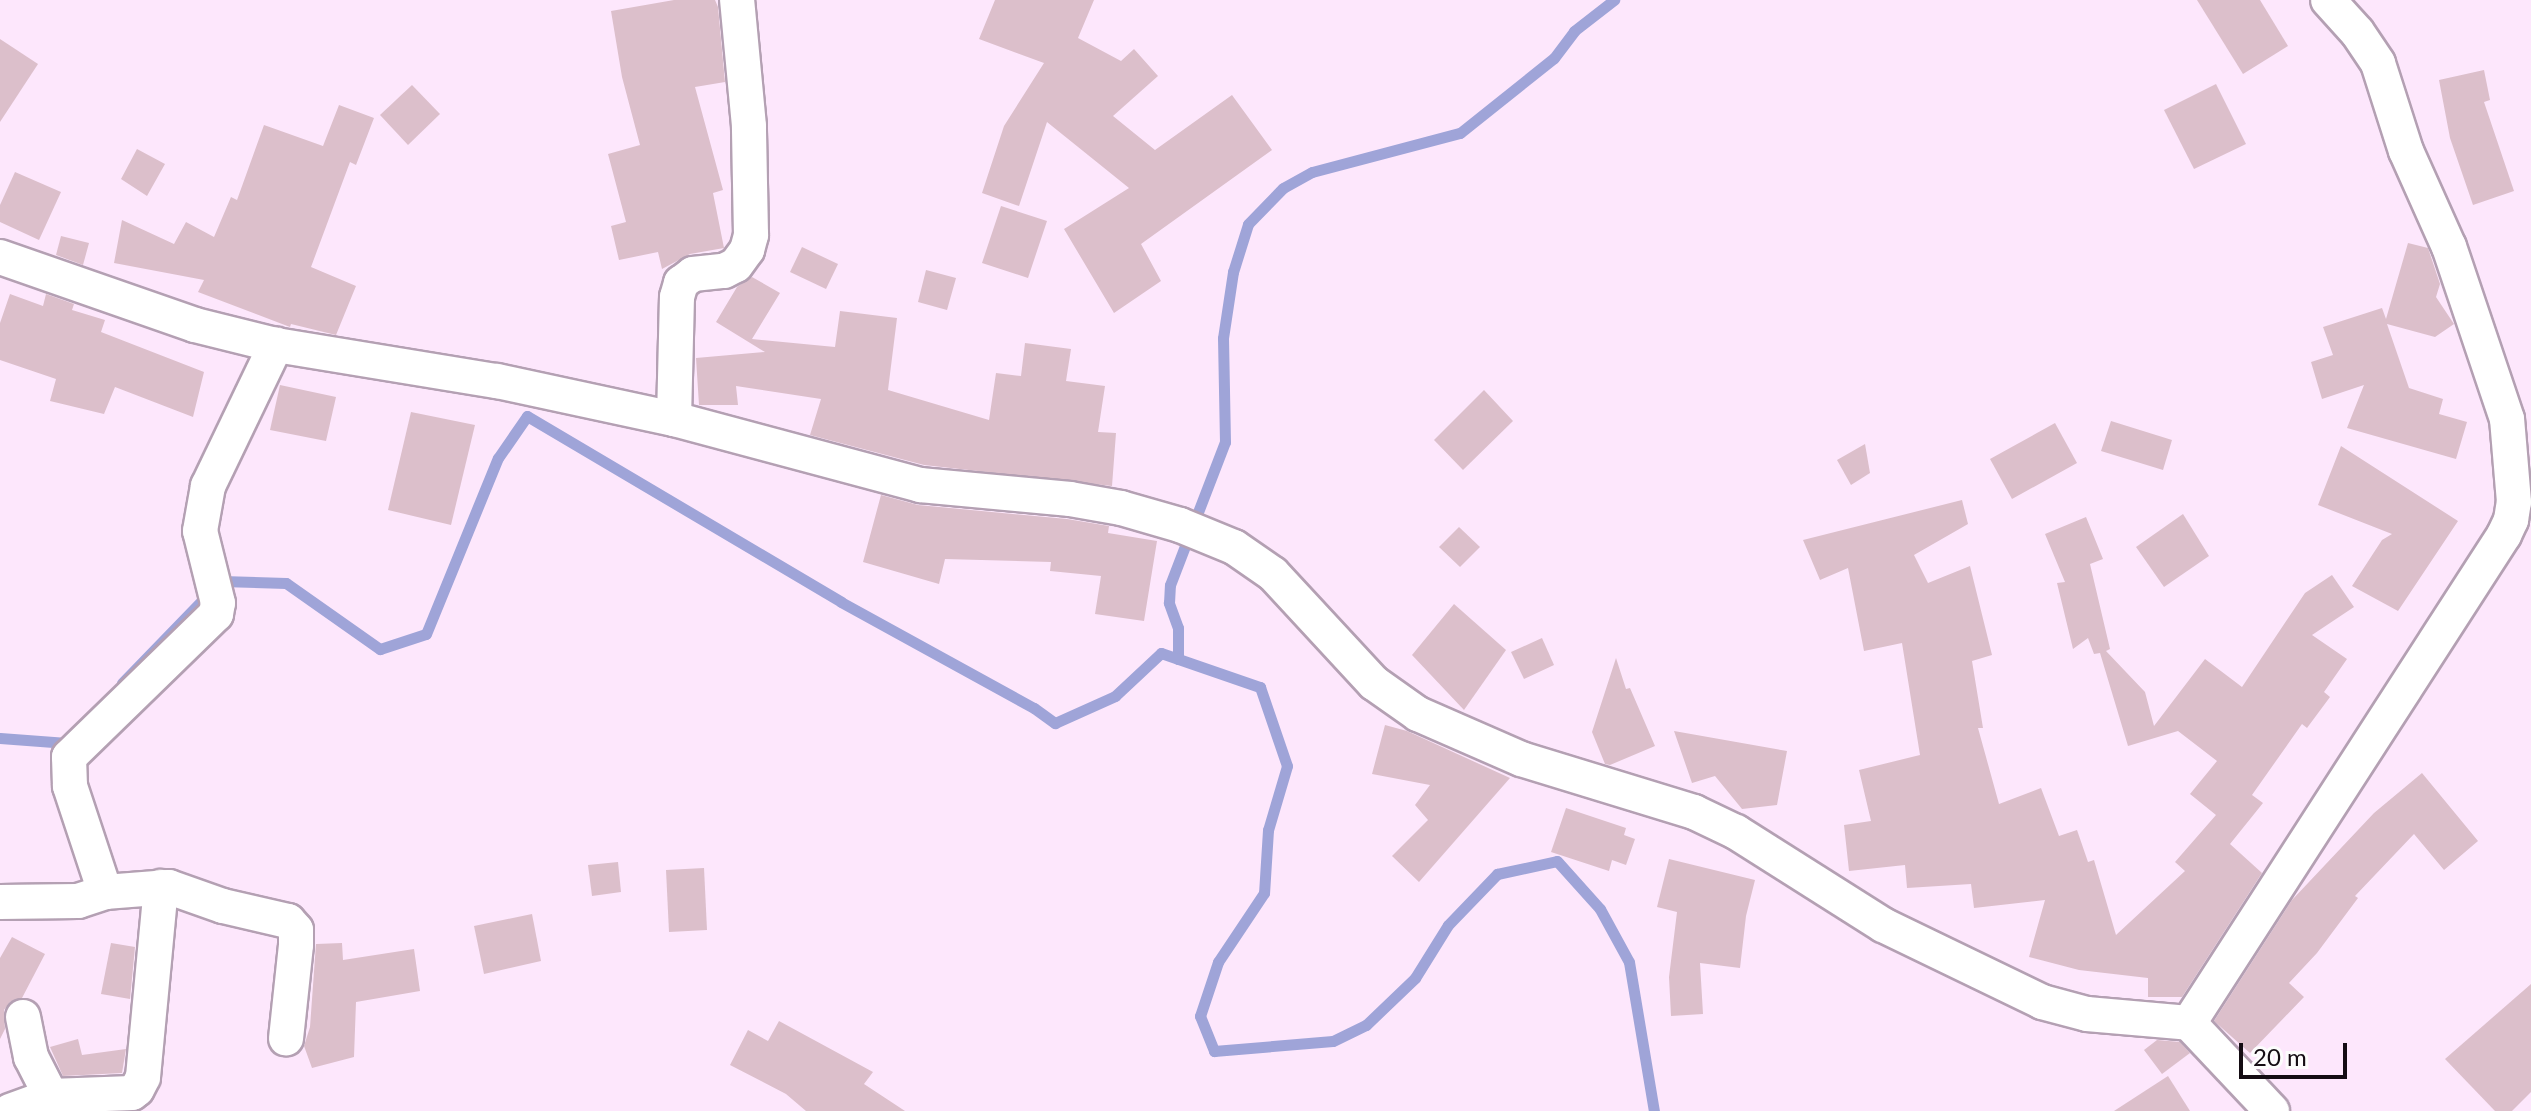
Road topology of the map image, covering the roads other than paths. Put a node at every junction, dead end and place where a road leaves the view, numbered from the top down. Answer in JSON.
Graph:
{"nodes":[{"id":1,"x":737,"y":0,"type":"edge"},
{"id":2,"x":2328,"y":0,"type":"edge"},
{"id":3,"x":0,"y":257,"type":"edge"},
{"id":4,"x":276,"y":345,"type":"junction"},
{"id":5,"x":674,"y":419,"type":"junction"},
{"id":6,"x":2519,"y":419,"type":"edge"},
{"id":7,"x":161,"y":887,"type":"junction"},
{"id":8,"x":105,"y":892,"type":"junction"},
{"id":9,"x":0,"y":902,"type":"edge"},
{"id":10,"x":23,"y":1017,"type":"dead end"},
{"id":11,"x":2189,"y":1023,"type":"junction"},
{"id":12,"x":286,"y":1038,"type":"dead end"},
{"id":13,"x":51,"y":1096,"type":"junction"},
{"id":14,"x":10,"y":1111,"type":"edge"},
{"id":15,"x":2272,"y":1111,"type":"edge"}],
"edges":[{"from":1,"to":5,"type":"street"},
{"from":2,"to":6,"type":"street"},
{"from":3,"to":4,"type":"street"},
{"from":4,"to":5,"type":"street"},
{"from":4,"to":8,"type":"street"},
{"from":5,"to":11,"type":"street"},
{"from":6,"to":11,"type":"street"},
{"from":7,"to":8,"type":"street"},
{"from":7,"to":12,"type":"street"},
{"from":7,"to":13,"type":"street"},
{"from":8,"to":9,"type":"street"},
{"from":10,"to":13,"type":"street"},
{"from":11,"to":15,"type":"street"},
{"from":13,"to":14,"type":"street"}]}
